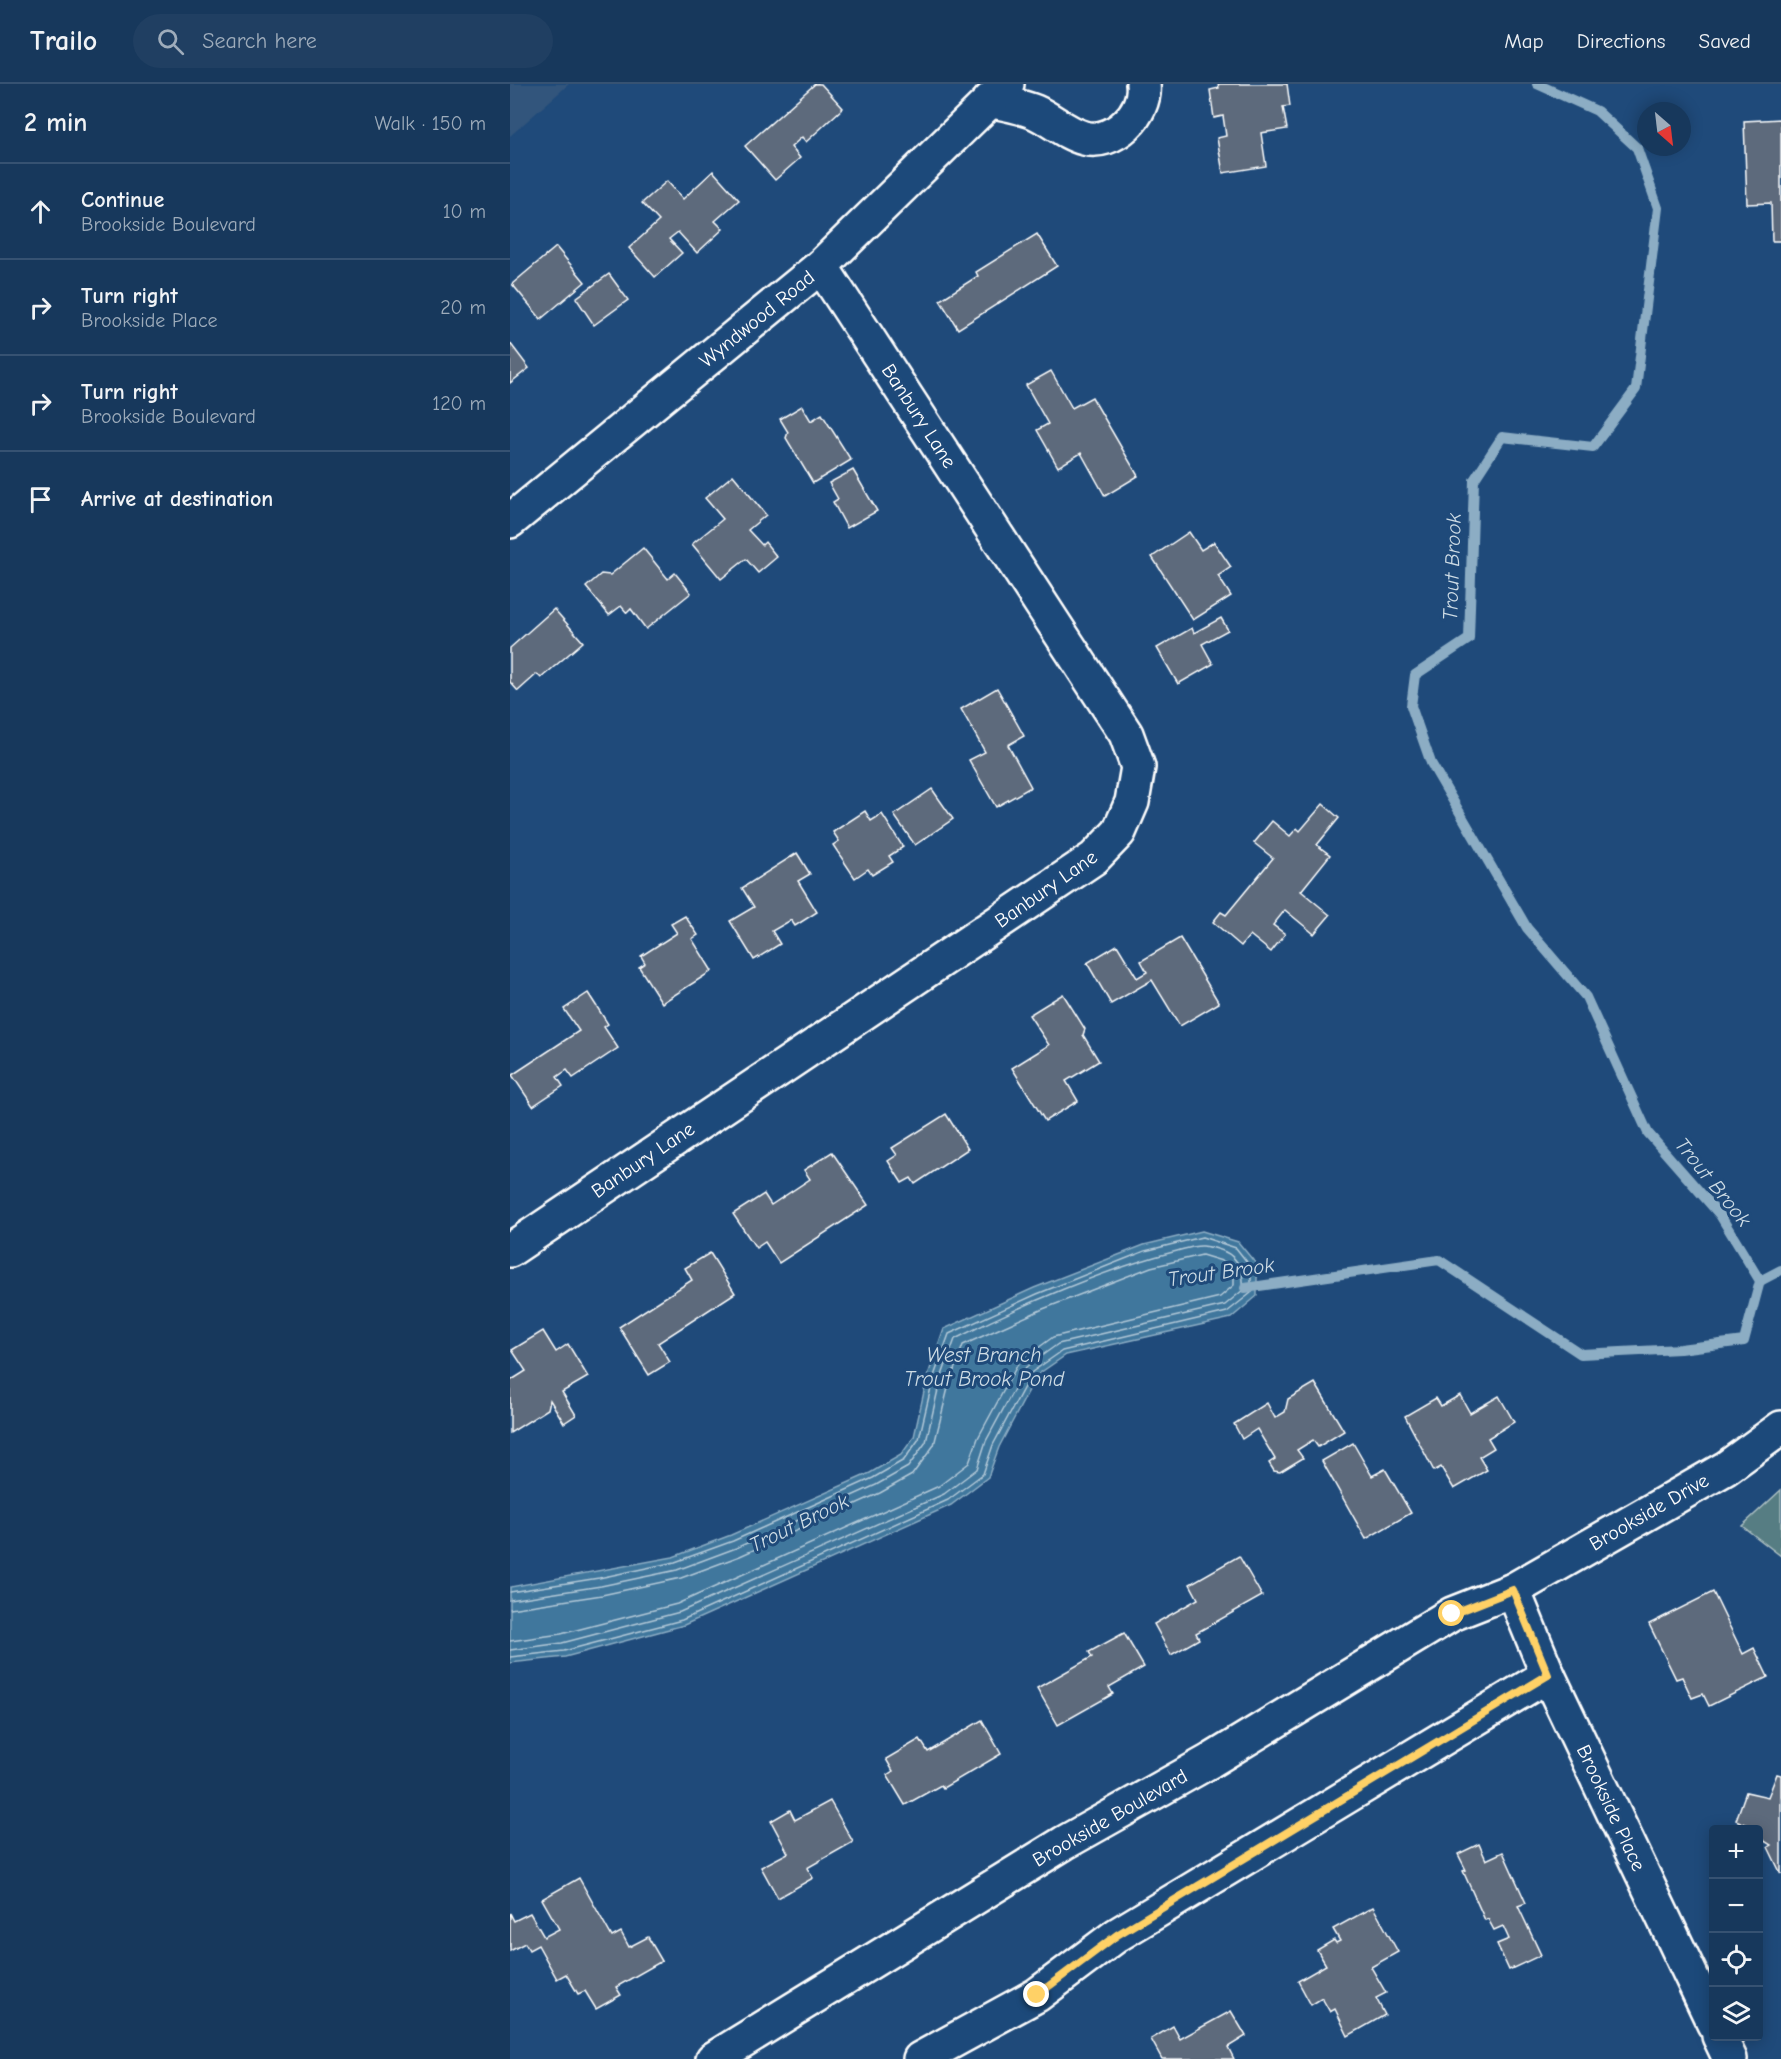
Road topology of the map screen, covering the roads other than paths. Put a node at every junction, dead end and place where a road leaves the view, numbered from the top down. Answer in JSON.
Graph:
{"nodes":[{"id":1,"x":1143,"y":84,"type":"edge"},
{"id":2,"x":998,"y":92,"type":"edge"},
{"id":3,"x":821,"y":266,"type":"junction"},
{"id":4,"x":510,"y":521,"type":"edge"},
{"id":5,"x":510,"y":1250,"type":"edge"},
{"id":6,"x":1781,"y":1428,"type":"edge"},
{"id":7,"x":1513,"y":1590,"type":"junction"},
{"id":8,"x":1548,"y":1675,"type":"junction"},
{"id":9,"x":1709,"y":2016,"type":"edge"},
{"id":10,"x":1721,"y":2041,"type":"edge"},
{"id":11,"x":713,"y":2059,"type":"edge"},
{"id":12,"x":920,"y":2059,"type":"edge"},
{"id":13,"x":1730,"y":2059,"type":"edge"}],
"edges":[{"from":1,"to":2,"type":"street","name":"Wyndwood Road"},
{"from":2,"to":3,"type":"street","name":"Wyndwood Road"},
{"from":3,"to":4,"type":"street","name":"Wyndwood Road"},
{"from":3,"to":5,"type":"street","name":"Banbury Lane"},
{"from":6,"to":7,"type":"street","name":"Brookside Drive"},
{"from":7,"to":8,"type":"street","name":"Brookside Place"},
{"from":7,"to":11,"type":"street","name":"Brookside Boulevard"},
{"from":8,"to":9,"type":"street","name":"Brookside Place"},
{"from":8,"to":12,"type":"street"},
{"from":10,"to":13,"type":"street"}]}
